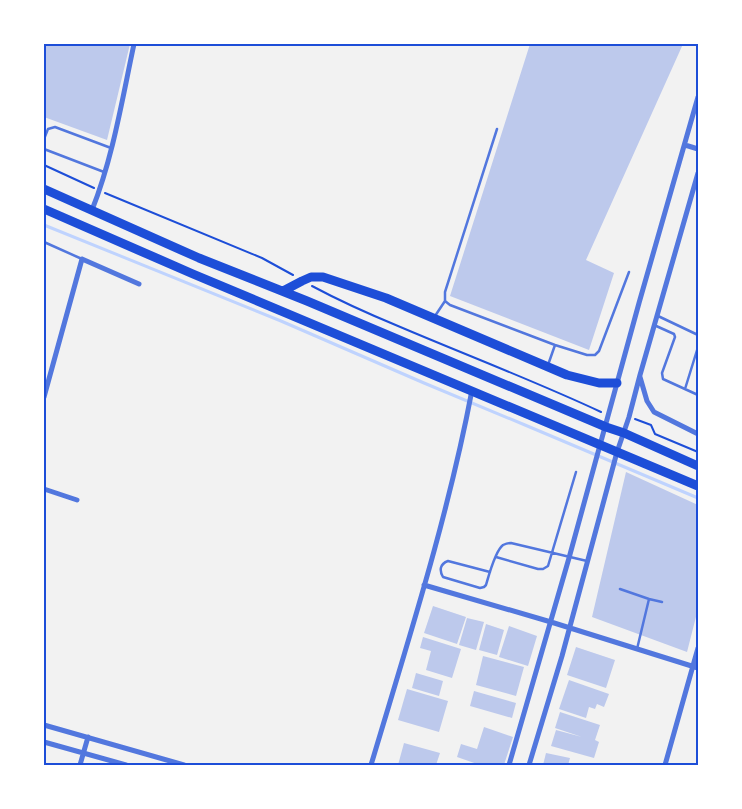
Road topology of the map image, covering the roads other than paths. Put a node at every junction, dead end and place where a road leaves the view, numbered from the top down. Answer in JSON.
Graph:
{"nodes":[{"id":1,"x":134,"y":44,"type":"edge"},
{"id":2,"x":698,"y":97,"type":"edge"},
{"id":3,"x":498,"y":129,"type":"dead end"},
{"id":4,"x":44,"y":140,"type":"edge"},
{"id":5,"x":685,"y":145,"type":"junction"},
{"id":6,"x":112,"y":148,"type":"junction"},
{"id":7,"x":44,"y":149,"type":"edge"},
{"id":8,"x":698,"y":149,"type":"edge"},
{"id":9,"x":106,"y":173,"type":"junction"},
{"id":10,"x":698,"y":174,"type":"edge"},
{"id":11,"x":44,"y":189,"type":"edge"},
{"id":12,"x":44,"y":209,"type":"edge"},
{"id":13,"x":92,"y":210,"type":"junction"},
{"id":14,"x":44,"y":242,"type":"edge"},
{"id":15,"x":82,"y":259,"type":"junction"},
{"id":16,"x":629,"y":272,"type":"dead end"},
{"id":17,"x":138,"y":284,"type":"dead end"},
{"id":18,"x":283,"y":291,"type":"junction"},
{"id":19,"x":445,"y":301,"type":"junction"},
{"id":20,"x":657,"y":316,"type":"junction"},
{"id":21,"x":434,"y":319,"type":"junction"},
{"id":22,"x":654,"y":325,"type":"junction"},
{"id":23,"x":698,"y":335,"type":"edge"},
{"id":24,"x":555,"y":345,"type":"junction"},
{"id":25,"x":698,"y":347,"type":"edge"},
{"id":26,"x":548,"y":367,"type":"junction"},
{"id":27,"x":640,"y":375,"type":"junction"},
{"id":28,"x":617,"y":383,"type":"junction"},
{"id":29,"x":684,"y":389,"type":"junction"},
{"id":30,"x":472,"y":390,"type":"junction"},
{"id":31,"x":698,"y":395,"type":"edge"},
{"id":32,"x":44,"y":397,"type":"edge"},
{"id":33,"x":606,"y":427,"type":"junction"},
{"id":34,"x":624,"y":433,"type":"junction"},
{"id":35,"x":698,"y":434,"type":"edge"},
{"id":36,"x":600,"y":445,"type":"junction"},
{"id":37,"x":617,"y":452,"type":"junction"},
{"id":38,"x":698,"y":466,"type":"edge"},
{"id":39,"x":576,"y":472,"type":"dead end"},
{"id":40,"x":698,"y":486,"type":"edge"},
{"id":41,"x":44,"y":489,"type":"edge"},
{"id":42,"x":77,"y":500,"type":"dead end"},
{"id":43,"x":552,"y":553,"type":"junction"},
{"id":44,"x":496,"y":557,"type":"junction"},
{"id":45,"x":569,"y":558,"type":"junction"},
{"id":46,"x":587,"y":561,"type":"junction"},
{"id":47,"x":490,"y":572,"type":"junction"},
{"id":48,"x":424,"y":585,"type":"junction"},
{"id":49,"x":620,"y":589,"type":"dead end"},
{"id":50,"x":649,"y":599,"type":"junction"},
{"id":51,"x":662,"y":602,"type":"dead end"},
{"id":52,"x":551,"y":622,"type":"junction"},
{"id":53,"x":570,"y":628,"type":"junction"},
{"id":54,"x":698,"y":648,"type":"edge"},
{"id":55,"x":637,"y":649,"type":"junction"},
{"id":56,"x":696,"y":667,"type":"edge"},
{"id":57,"x":44,"y":725,"type":"edge"},
{"id":58,"x":88,"y":738,"type":"junction"},
{"id":59,"x":44,"y":742,"type":"edge"},
{"id":60,"x":83,"y":753,"type":"junction"},
{"id":61,"x":80,"y":765,"type":"edge"},
{"id":62,"x":126,"y":765,"type":"edge"},
{"id":63,"x":184,"y":765,"type":"edge"},
{"id":64,"x":371,"y":765,"type":"edge"},
{"id":65,"x":510,"y":765,"type":"edge"},
{"id":66,"x":529,"y":765,"type":"edge"},
{"id":67,"x":665,"y":765,"type":"edge"}],
"edges":[{"from":1,"to":6,"type":"street"},
{"from":2,"to":5,"type":"street"},
{"from":3,"to":19,"type":"lane"},
{"from":4,"to":6,"type":"lane"},
{"from":5,"to":8,"type":"street"},
{"from":5,"to":28,"type":"street"},
{"from":6,"to":9,"type":"street"},
{"from":7,"to":9,"type":"lane"},
{"from":9,"to":13,"type":"street"},
{"from":10,"to":20,"type":"street"},
{"from":11,"to":13,"type":"main road"},
{"from":12,"to":30,"type":"main road"},
{"from":13,"to":18,"type":"main road"},
{"from":14,"to":15,"type":"lane"},
{"from":15,"to":17,"type":"street"},
{"from":15,"to":32,"type":"street"},
{"from":16,"to":24,"type":"lane"},
{"from":18,"to":21,"type":"main road"},
{"from":18,"to":33,"type":"main road"},
{"from":19,"to":21,"type":"lane"},
{"from":19,"to":24,"type":"lane"},
{"from":20,"to":22,"type":"street"},
{"from":20,"to":23,"type":"lane"},
{"from":21,"to":26,"type":"main road"},
{"from":22,"to":27,"type":"street"},
{"from":22,"to":29,"type":"lane"},
{"from":24,"to":26,"type":"lane"},
{"from":25,"to":29,"type":"lane"},
{"from":26,"to":28,"type":"main road"},
{"from":27,"to":34,"type":"street"},
{"from":27,"to":35,"type":"street"},
{"from":28,"to":33,"type":"street"},
{"from":29,"to":31,"type":"lane"},
{"from":30,"to":36,"type":"main road"},
{"from":30,"to":48,"type":"street"},
{"from":33,"to":34,"type":"main road"},
{"from":33,"to":36,"type":"street"},
{"from":34,"to":37,"type":"street"},
{"from":34,"to":38,"type":"main road"},
{"from":36,"to":37,"type":"main road"},
{"from":36,"to":45,"type":"street"},
{"from":37,"to":40,"type":"main road"},
{"from":37,"to":46,"type":"street"},
{"from":39,"to":43,"type":"lane"},
{"from":41,"to":42,"type":"street"},
{"from":43,"to":44,"type":"lane"},
{"from":43,"to":44,"type":"lane"},
{"from":43,"to":45,"type":"lane"},
{"from":44,"to":47,"type":"lane"},
{"from":45,"to":46,"type":"lane"},
{"from":45,"to":52,"type":"street"},
{"from":46,"to":53,"type":"street"},
{"from":47,"to":47,"type":"lane"},
{"from":48,"to":52,"type":"street"},
{"from":48,"to":64,"type":"street"},
{"from":49,"to":50,"type":"lane"},
{"from":50,"to":51,"type":"lane"},
{"from":50,"to":55,"type":"lane"},
{"from":52,"to":53,"type":"street"},
{"from":52,"to":65,"type":"street"},
{"from":53,"to":55,"type":"street"},
{"from":53,"to":66,"type":"street"},
{"from":54,"to":56,"type":"street"},
{"from":55,"to":56,"type":"street"},
{"from":56,"to":67,"type":"street"},
{"from":57,"to":58,"type":"street"},
{"from":58,"to":60,"type":"street"},
{"from":58,"to":63,"type":"street"},
{"from":59,"to":60,"type":"street"},
{"from":60,"to":61,"type":"street"},
{"from":60,"to":62,"type":"street"}]}
